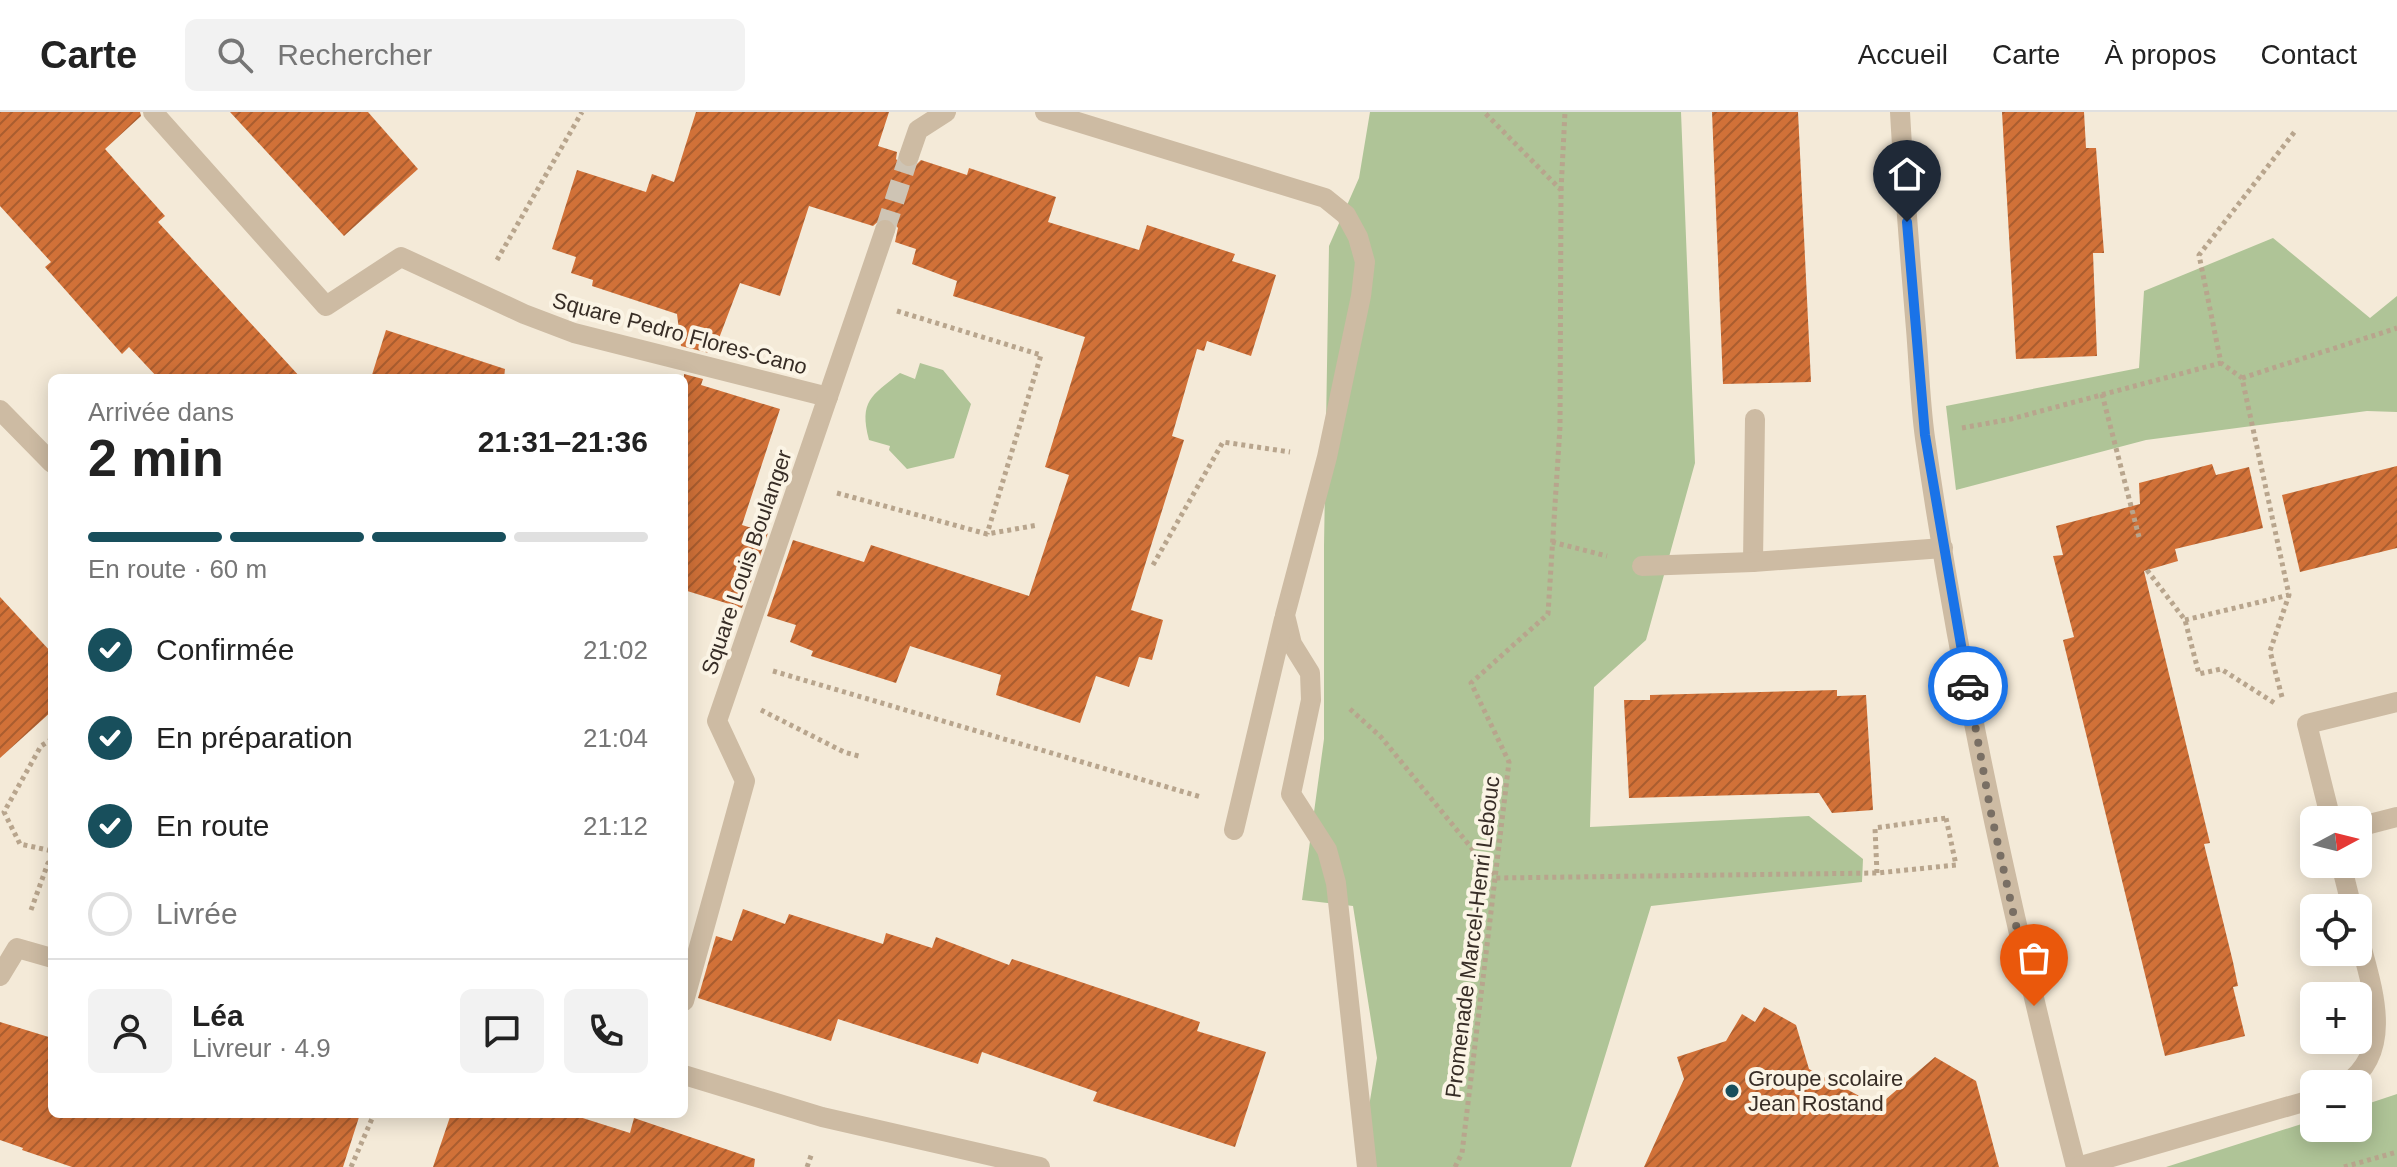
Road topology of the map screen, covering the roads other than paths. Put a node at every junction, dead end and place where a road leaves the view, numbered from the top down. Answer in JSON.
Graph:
{"nodes":[{"id":1,"x":153,"y":112,"type":"edge"},
{"id":2,"x":946,"y":112,"type":"edge"},
{"id":3,"x":1045,"y":112,"type":"edge"},
{"id":4,"x":1900,"y":112,"type":"edge"},
{"id":5,"x":909,"y":156,"type":"tunnel mouth"},
{"id":6,"x":885,"y":230,"type":"tunnel mouth"},
{"id":7,"x":828,"y":397,"type":"junction"},
{"id":8,"x":0,"y":410,"type":"edge"},
{"id":9,"x":1755,"y":419,"type":"dead end"},
{"id":10,"x":48,"y":459,"type":"edge"},
{"id":11,"x":1943,"y":548,"type":"junction"},
{"id":12,"x":1753,"y":562,"type":"junction"},
{"id":13,"x":1642,"y":566,"type":"road end"},
{"id":14,"x":1285,"y":615,"type":"junction"},
{"id":15,"x":2397,"y":702,"type":"edge"},
{"id":16,"x":2328,"y":806,"type":"edge"},
{"id":17,"x":2397,"y":817,"type":"edge"},
{"id":18,"x":2372,"y":823,"type":"edge"},
{"id":19,"x":1234,"y":830,"type":"dead end"},
{"id":20,"x":48,"y":957,"type":"edge"},
{"id":21,"x":2366,"y":966,"type":"edge"},
{"id":22,"x":0,"y":976,"type":"edge"},
{"id":23,"x":688,"y":987,"type":"edge"},
{"id":24,"x":2362,"y":1070,"type":"edge"},
{"id":25,"x":688,"y":1076,"type":"edge"},
{"id":26,"x":2300,"y":1103,"type":"edge"},
{"id":27,"x":1040,"y":1167,"type":"edge"},
{"id":28,"x":1367,"y":1167,"type":"edge"},
{"id":29,"x":2076,"y":1167,"type":"edge"}],
"edges":[{"from":1,"to":7,"type":"street","name":"Square Pedro Flores-Cano"},
{"from":2,"to":5,"type":"street"},
{"from":3,"to":14,"type":"street"},
{"from":4,"to":11,"type":"street"},
{"from":6,"to":7,"type":"street","name":"Square Louis Boulanger"},
{"from":7,"to":23,"type":"street","name":"Square Louis Boulanger"},
{"from":8,"to":10,"type":"street"},
{"from":9,"to":12,"type":"street"},
{"from":11,"to":12,"type":"street"},
{"from":11,"to":29,"type":"street"},
{"from":12,"to":13,"type":"street"},
{"from":14,"to":19,"type":"street"},
{"from":14,"to":28,"type":"street"},
{"from":15,"to":16,"type":"street"},
{"from":17,"to":18,"type":"street"},
{"from":20,"to":22,"type":"street"},
{"from":21,"to":24,"type":"street"},
{"from":25,"to":27,"type":"street"},
{"from":26,"to":29,"type":"street"}]}
